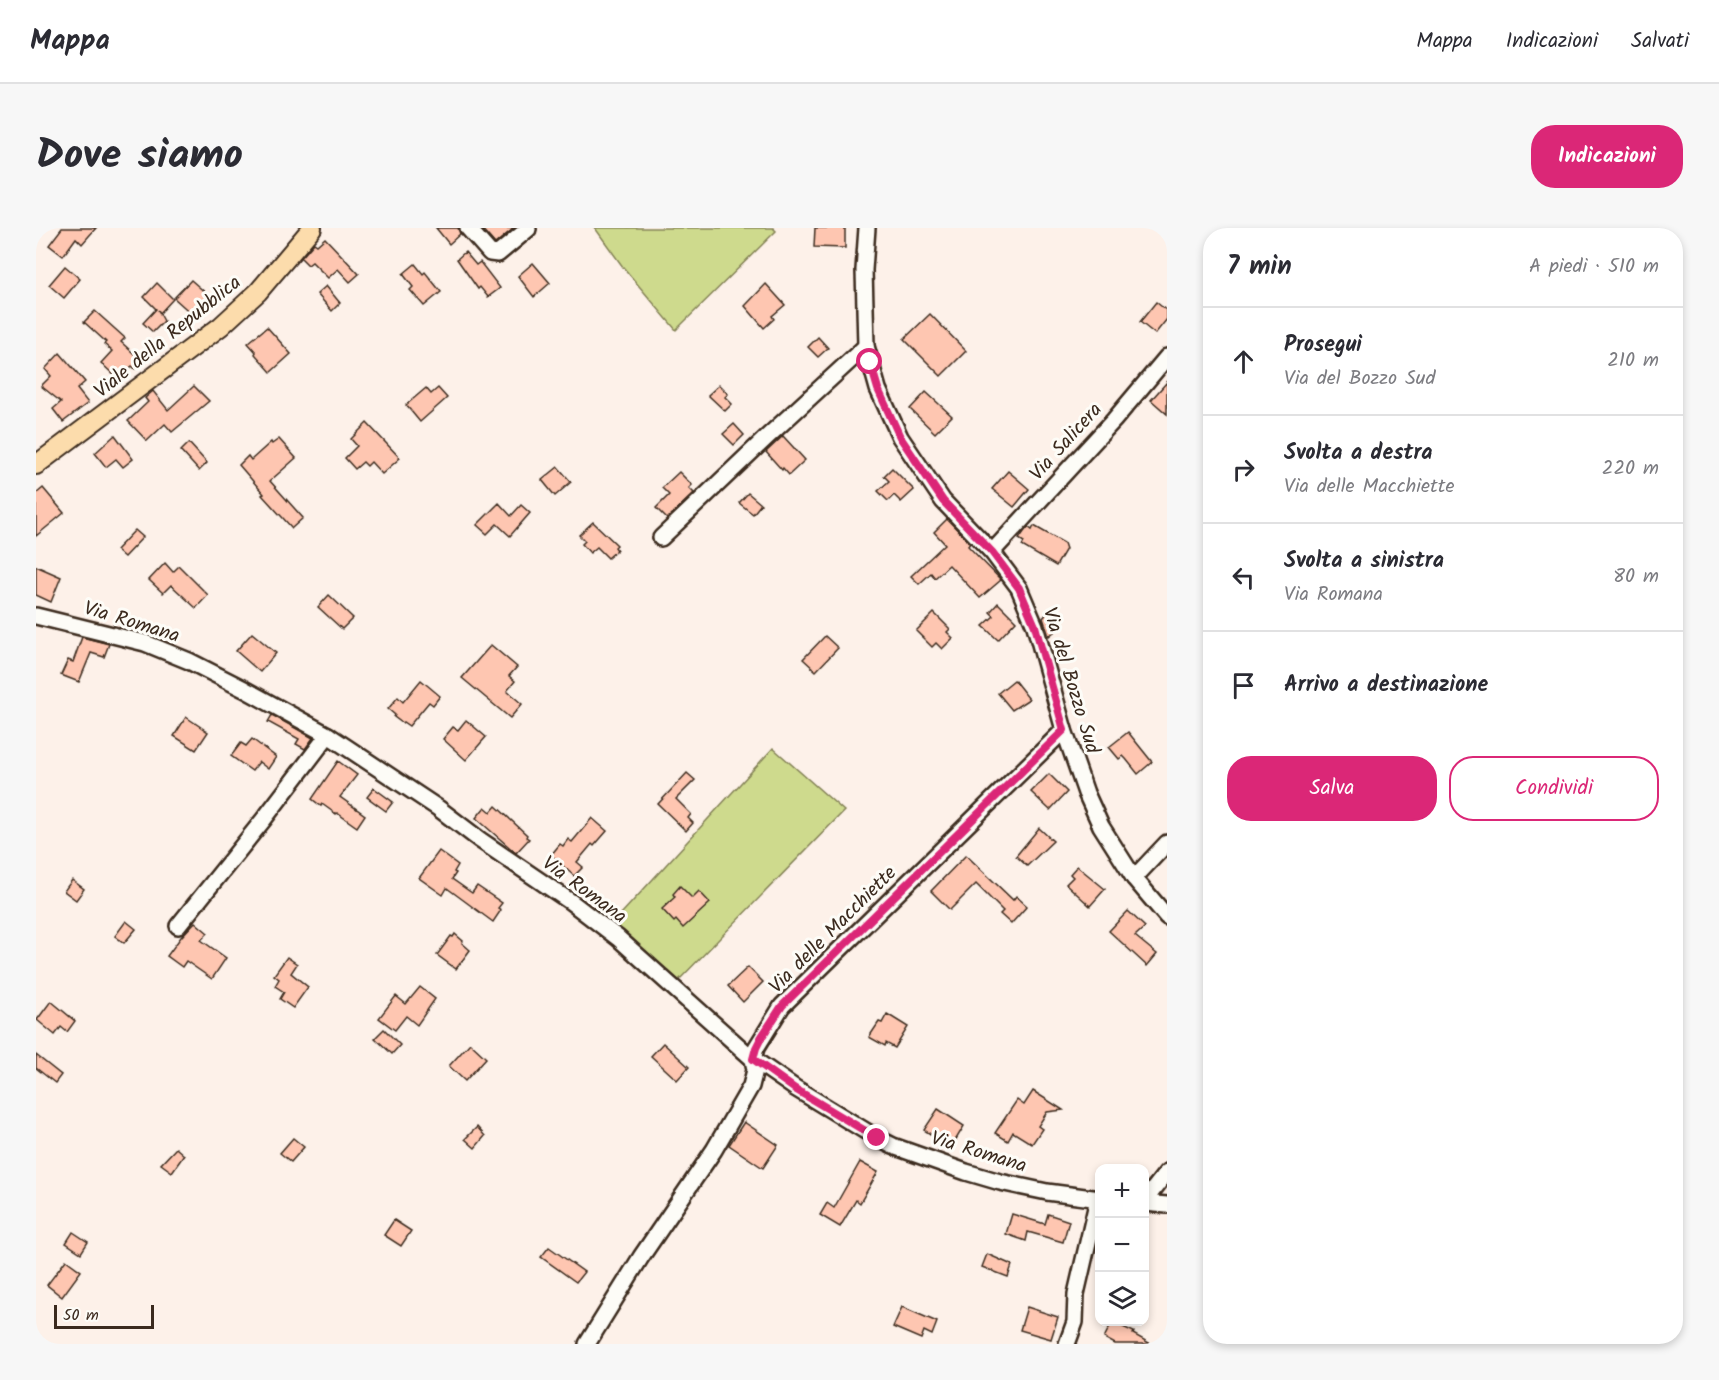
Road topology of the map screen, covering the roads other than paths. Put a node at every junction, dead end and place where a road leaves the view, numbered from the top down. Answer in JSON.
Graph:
{"nodes":[{"id":1,"x":312,"y":228,"type":"edge"},
{"id":2,"x":468,"y":228,"type":"edge"},
{"id":3,"x":867,"y":228,"type":"edge"},
{"id":4,"x":528,"y":230,"type":"dead end"},
{"id":5,"x":866,"y":346,"type":"junction"},
{"id":6,"x":1167,"y":357,"type":"edge"},
{"id":7,"x":36,"y":465,"type":"edge"},
{"id":8,"x":661,"y":538,"type":"dead end"},
{"id":9,"x":992,"y":552,"type":"junction"},
{"id":10,"x":36,"y":616,"type":"edge"},
{"id":11,"x":1064,"y":730,"type":"junction"},
{"id":12,"x":328,"y":735,"type":"junction"},
{"id":13,"x":1167,"y":843,"type":"edge"},
{"id":14,"x":1134,"y":878,"type":"junction"},
{"id":15,"x":1167,"y":917,"type":"edge"},
{"id":16,"x":178,"y":926,"type":"dead end"},
{"id":17,"x":753,"y":1059,"type":"junction"},
{"id":18,"x":1167,"y":1172,"type":"edge"},
{"id":19,"x":1149,"y":1195,"type":"edge"},
{"id":20,"x":1095,"y":1198,"type":"edge"},
{"id":21,"x":1149,"y":1203,"type":"edge"},
{"id":22,"x":1167,"y":1205,"type":"edge"},
{"id":23,"x":1095,"y":1216,"type":"edge"},
{"id":24,"x":587,"y":1344,"type":"edge"},
{"id":25,"x":1067,"y":1344,"type":"edge"}],
"edges":[{"from":1,"to":7,"type":"main road","name":"Viale della Repubblica"},
{"from":2,"to":4,"type":"street"},
{"from":3,"to":5,"type":"street","name":"Via del Bozzo Sud"},
{"from":5,"to":8,"type":"street"},
{"from":5,"to":9,"type":"street","name":"Via del Bozzo Sud"},
{"from":6,"to":9,"type":"street","name":"Via Salicera"},
{"from":9,"to":11,"type":"street","name":"Via del Bozzo Sud"},
{"from":10,"to":12,"type":"street","name":"Via Romana"},
{"from":11,"to":14,"type":"street","name":"Via del Bozzo Sud"},
{"from":11,"to":17,"type":"street","name":"Via delle Macchiette"},
{"from":12,"to":16,"type":"street"},
{"from":12,"to":17,"type":"street","name":"Via Romana"},
{"from":13,"to":14,"type":"street"},
{"from":14,"to":15,"type":"street","name":"Via del Bozzo Sud"},
{"from":17,"to":20,"type":"street","name":"Via Romana"},
{"from":17,"to":24,"type":"street","name":"Via delle Macchiette"},
{"from":18,"to":19,"type":"street"},
{"from":21,"to":22,"type":"street"},
{"from":23,"to":25,"type":"street"}]}
